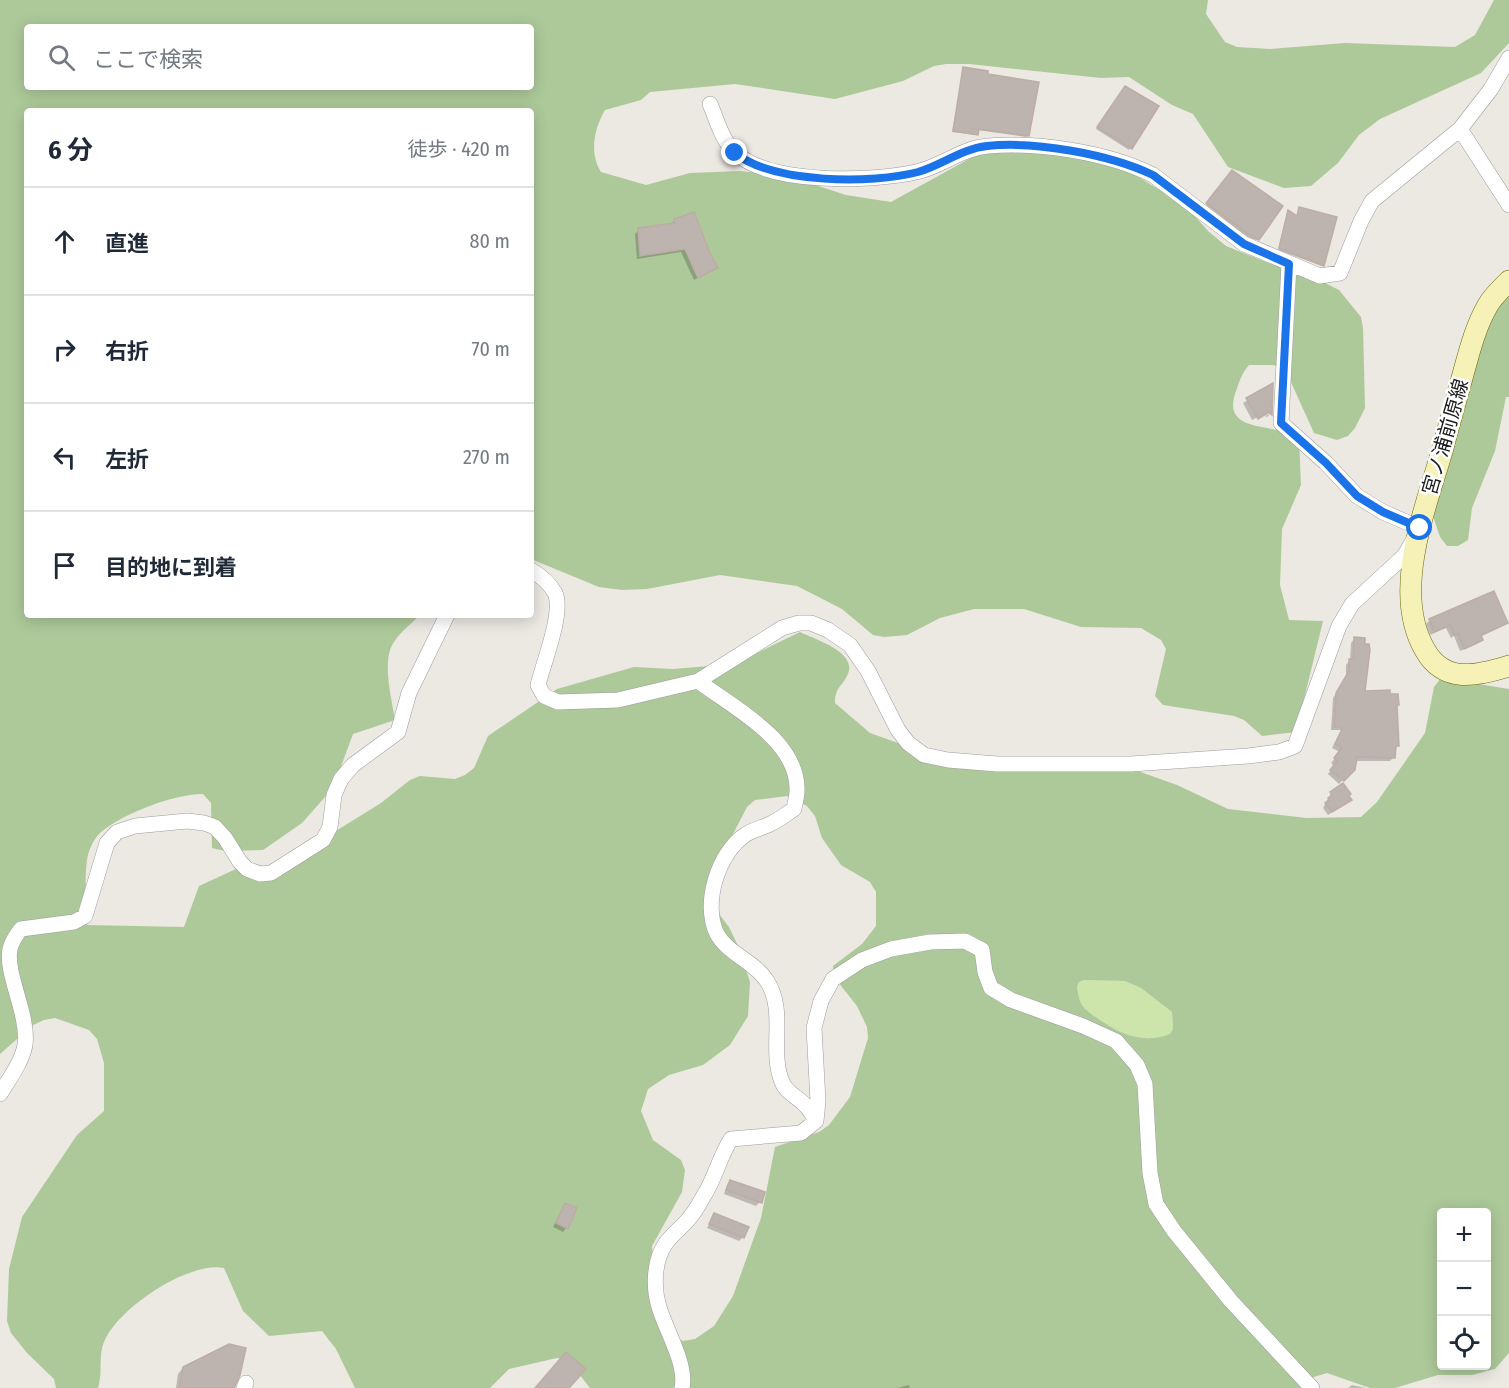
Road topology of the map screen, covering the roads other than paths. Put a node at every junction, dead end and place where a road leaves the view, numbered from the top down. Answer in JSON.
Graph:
{"nodes":[{"id":1,"x":1509,"y":58,"type":"edge"},
{"id":2,"x":710,"y":104,"type":"dead end"},
{"id":3,"x":1460,"y":129,"type":"junction"},
{"id":4,"x":1509,"y":205,"type":"edge"},
{"id":5,"x":1289,"y":264,"type":"junction"},
{"id":6,"x":1509,"y":281,"type":"edge"},
{"id":7,"x":1420,"y":528,"type":"junction"},
{"id":8,"x":534,"y":572,"type":"edge"},
{"id":9,"x":446,"y":618,"type":"edge"},
{"id":10,"x":1509,"y":666,"type":"edge"},
{"id":11,"x":698,"y":681,"type":"junction"},
{"id":12,"x":0,"y":1094,"type":"edge"},
{"id":13,"x":816,"y":1121,"type":"junction"},
{"id":14,"x":682,"y":1388,"type":"edge"},
{"id":15,"x":1312,"y":1388,"type":"edge"}],
"edges":[{"from":1,"to":3,"type":"street"},
{"from":2,"to":5,"type":"street"},
{"from":3,"to":4,"type":"street"},
{"from":3,"to":5,"type":"street"},
{"from":5,"to":7,"type":"street"},
{"from":6,"to":7,"type":"main road","name":"宮ノ浦前原線"},
{"from":7,"to":10,"type":"main road","name":"宮ノ浦前原線"},
{"from":7,"to":11,"type":"street"},
{"from":8,"to":11,"type":"street"},
{"from":9,"to":12,"type":"street"},
{"from":11,"to":13,"type":"street"},
{"from":13,"to":14,"type":"street"},
{"from":13,"to":15,"type":"street"}]}
